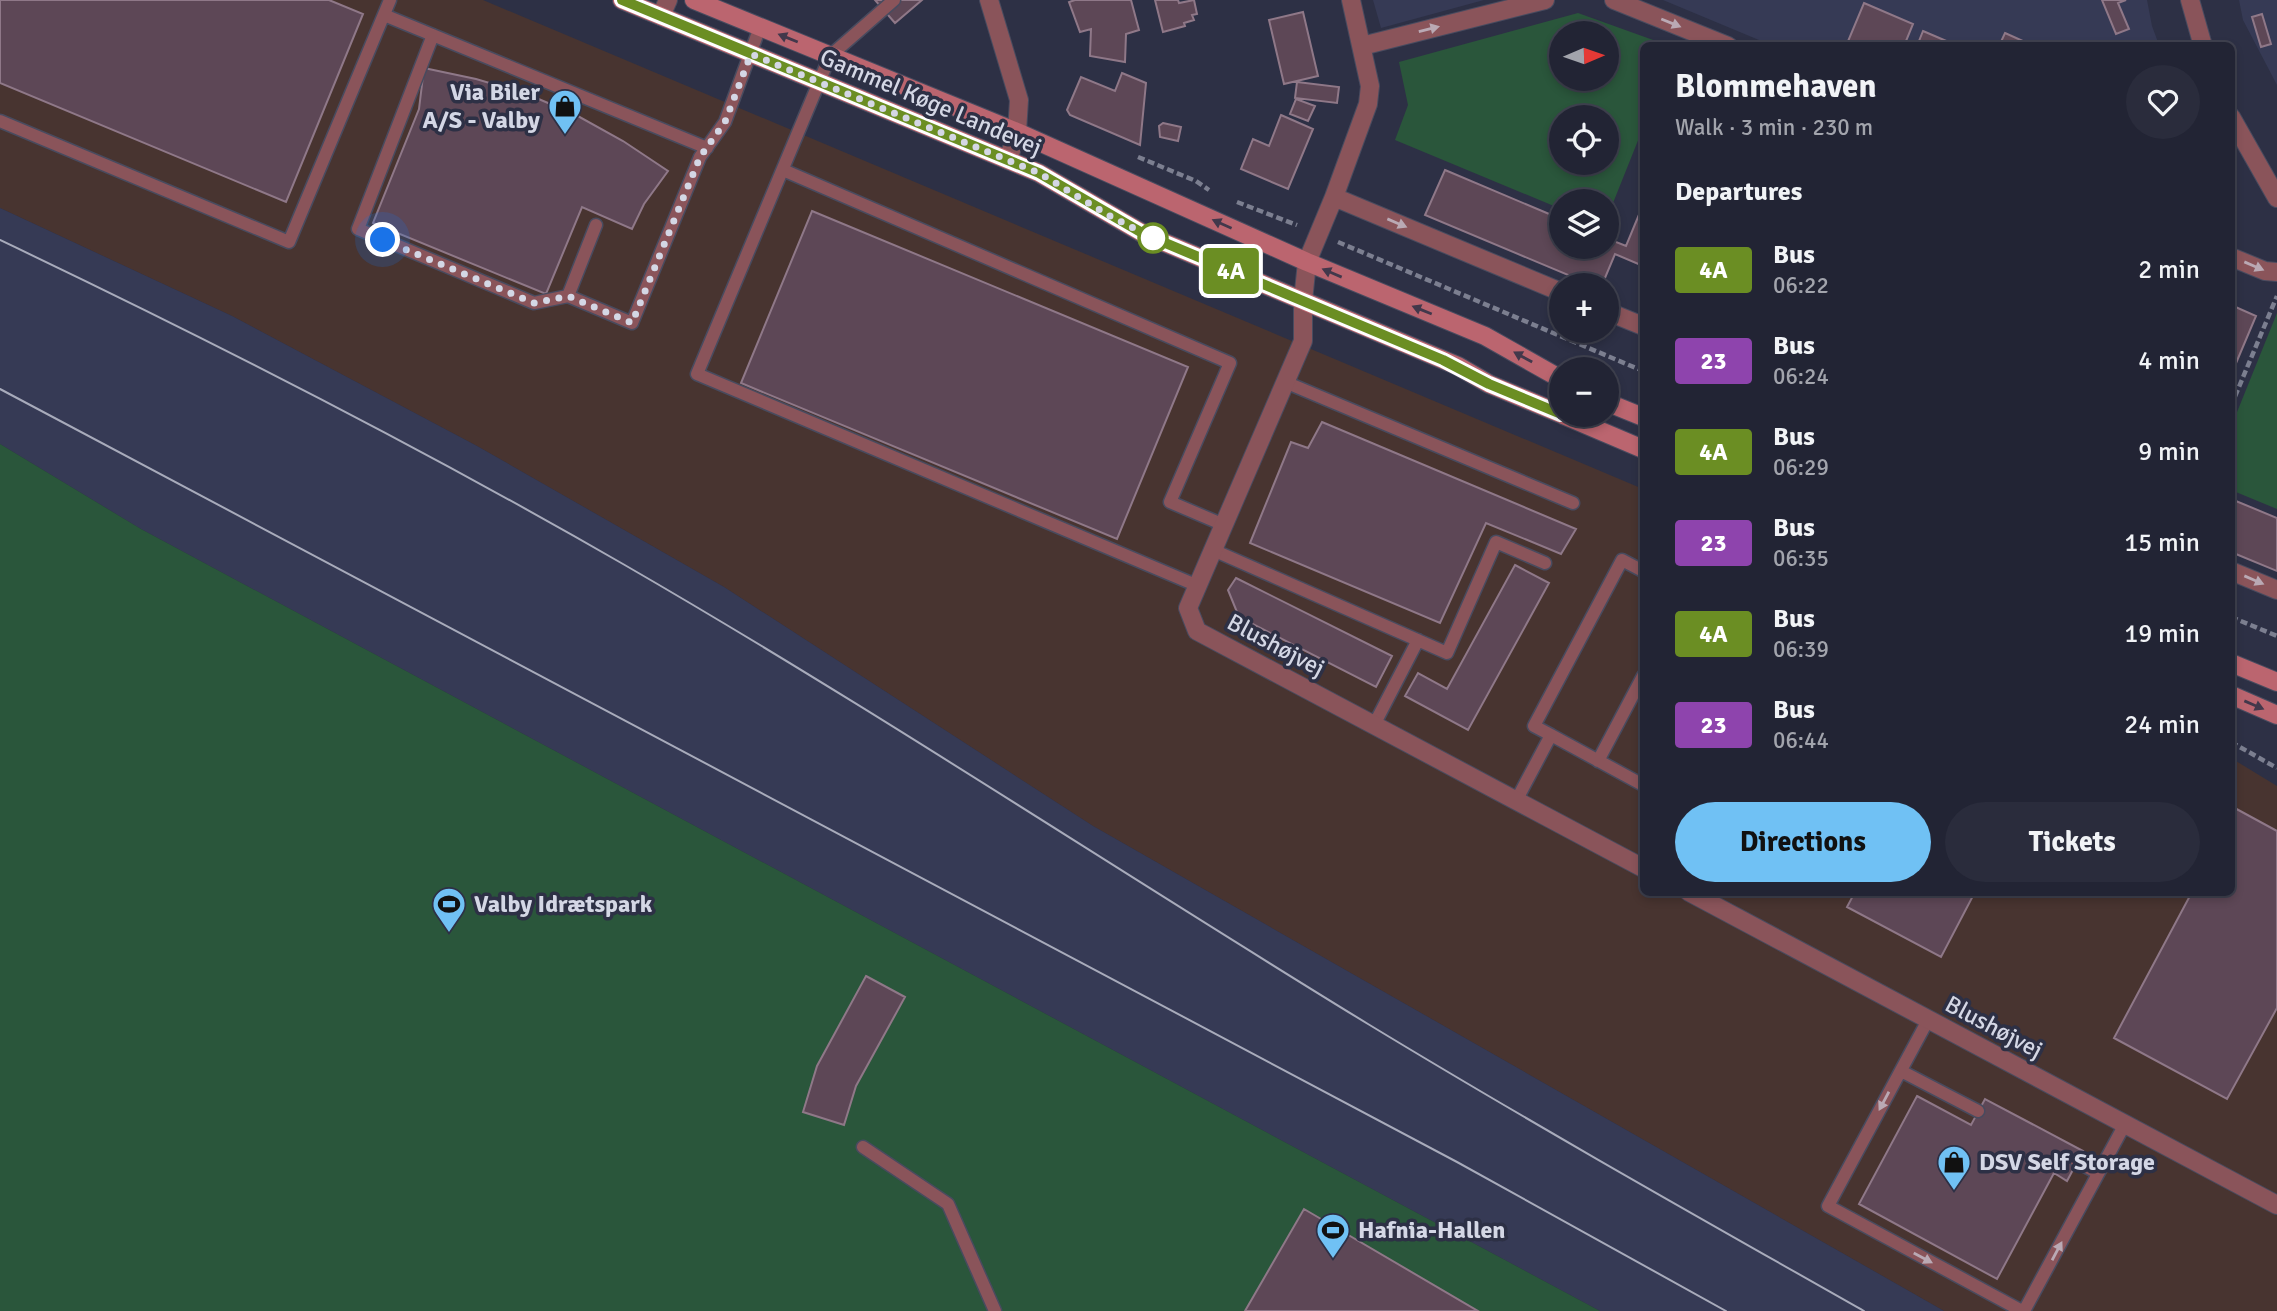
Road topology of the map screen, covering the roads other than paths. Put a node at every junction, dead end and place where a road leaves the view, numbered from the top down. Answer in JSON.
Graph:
{"nodes":[{"id":1,"x":390,"y":0,"type":"edge"},
{"id":2,"x":622,"y":0,"type":"edge"},
{"id":3,"x":694,"y":0,"type":"edge"},
{"id":4,"x":894,"y":0,"type":"edge"},
{"id":5,"x":989,"y":0,"type":"edge"},
{"id":6,"x":1351,"y":0,"type":"edge"},
{"id":7,"x":1545,"y":0,"type":"edge"},
{"id":8,"x":1614,"y":0,"type":"edge"},
{"id":9,"x":2190,"y":0,"type":"edge"},
{"id":10,"x":664,"y":8,"type":"edge"},
{"id":11,"x":384,"y":15,"type":"junction"},
{"id":12,"x":760,"y":27,"type":"junction"},
{"id":13,"x":432,"y":35,"type":"junction"},
{"id":14,"x":1718,"y":42,"type":"edge"},
{"id":15,"x":2202,"y":42,"type":"edge"},
{"id":16,"x":1362,"y":46,"type":"junction"},
{"id":17,"x":751,"y":54,"type":"junction"},
{"id":18,"x":831,"y":56,"type":"junction"},
{"id":19,"x":820,"y":83,"type":"junction"},
{"id":20,"x":0,"y":121,"type":"edge"},
{"id":21,"x":2235,"y":124,"type":"edge"},
{"id":22,"x":1017,"y":132,"type":"junction"},
{"id":23,"x":707,"y":148,"type":"junction"},
{"id":24,"x":1008,"y":160,"type":"junction"},
{"id":25,"x":783,"y":170,"type":"junction"},
{"id":26,"x":1334,"y":197,"type":"junction"},
{"id":27,"x":2277,"y":198,"type":"edge"},
{"id":28,"x":596,"y":225,"type":"dead end"},
{"id":29,"x":2235,"y":259,"type":"edge"},
{"id":30,"x":1307,"y":262,"type":"junction"},
{"id":31,"x":2277,"y":272,"type":"edge"},
{"id":32,"x":1549,"y":287,"type":"edge"},
{"id":33,"x":568,"y":296,"type":"junction"},
{"id":34,"x":1303,"y":301,"type":"junction"},
{"id":35,"x":1619,"y":316,"type":"edge"},
{"id":36,"x":1640,"y":325,"type":"edge"},
{"id":37,"x":1549,"y":372,"type":"edge"},
{"id":38,"x":1285,"y":382,"type":"junction"},
{"id":39,"x":1619,"y":407,"type":"edge"},
{"id":40,"x":1549,"y":409,"type":"edge"},
{"id":41,"x":1640,"y":416,"type":"edge"},
{"id":42,"x":1592,"y":427,"type":"edge"},
{"id":43,"x":1640,"y":448,"type":"edge"},
{"id":44,"x":1573,"y":503,"type":"dead end"},
{"id":45,"x":1224,"y":525,"type":"junction"},
{"id":46,"x":1213,"y":550,"type":"junction"},
{"id":47,"x":1545,"y":563,"type":"dead end"},
{"id":48,"x":1640,"y":569,"type":"edge"},
{"id":49,"x":2235,"y":573,"type":"edge"},
{"id":50,"x":1198,"y":586,"type":"junction"},
{"id":51,"x":2277,"y":590,"type":"edge"},
{"id":52,"x":1418,"y":640,"type":"junction"},
{"id":53,"x":2235,"y":665,"type":"edge"},
{"id":54,"x":1640,"y":682,"type":"edge"},
{"id":55,"x":2277,"y":682,"type":"edge"},
{"id":56,"x":2235,"y":697,"type":"edge"},
{"id":57,"x":2277,"y":715,"type":"edge"},
{"id":58,"x":1374,"y":725,"type":"junction"},
{"id":59,"x":1551,"y":735,"type":"junction"},
{"id":60,"x":1598,"y":761,"type":"junction"},
{"id":61,"x":1640,"y":783,"type":"edge"},
{"id":62,"x":1516,"y":801,"type":"junction"},
{"id":63,"x":1640,"y":866,"type":"edge"},
{"id":64,"x":1696,"y":896,"type":"edge"},
{"id":65,"x":1928,"y":1020,"type":"junction"},
{"id":66,"x":1901,"y":1071,"type":"junction"},
{"id":67,"x":1978,"y":1111,"type":"dead end"},
{"id":68,"x":2125,"y":1124,"type":"junction"},
{"id":69,"x":863,"y":1147,"type":"dead end"},
{"id":70,"x":2077,"y":1162,"type":"dead end"},
{"id":71,"x":2098,"y":1174,"type":"junction"},
{"id":72,"x":2277,"y":1205,"type":"edge"},
{"id":73,"x":995,"y":1311,"type":"edge"},
{"id":74,"x":2023,"y":1311,"type":"edge"}],
"edges":[{"from":1,"to":11,"type":"lane"},
{"from":2,"to":10,"type":"main road","name":"Gammel Køge Landevej"},
{"from":3,"to":12,"type":"main road","name":"Gammel Køge Landevej"},
{"from":4,"to":18,"type":"lane"},
{"from":5,"to":22,"type":"street"},
{"from":6,"to":16,"type":"street","name":"Blushøjvej"},
{"from":16,"to":7,"type":"street","one_way":true},
{"from":8,"to":14,"type":"street","one_way":true},
{"from":9,"to":15,"type":"street"},
{"from":10,"to":17,"type":"main road","name":"Gammel Køge Landevej"},
{"from":11,"to":13,"type":"lane"},
{"from":11,"to":20,"type":"lane"},
{"from":12,"to":17,"type":"lane"},
{"from":18,"to":12,"type":"main road","name":"Gammel Køge Landevej","one_way":true},
{"from":13,"to":23,"type":"lane"},
{"from":13,"to":33,"type":"lane"},
{"from":16,"to":26,"type":"street","name":"Blushøjvej"},
{"from":17,"to":19,"type":"main road","name":"Gammel Køge Landevej"},
{"from":17,"to":23,"type":"lane"},
{"from":18,"to":19,"type":"lane"},
{"from":18,"to":22,"type":"main road","name":"Gammel Køge Landevej"},
{"from":19,"to":24,"type":"main road","name":"Gammel Køge Landevej"},
{"from":19,"to":25,"type":"lane"},
{"from":21,"to":27,"type":"street"},
{"from":22,"to":24,"type":"street"},
{"from":30,"to":22,"type":"main road","name":"Gammel Køge Landevej","one_way":true},
{"from":23,"to":33,"type":"lane"},
{"from":24,"to":34,"type":"main road","name":"Gammel Køge Landevej"},
{"from":25,"to":45,"type":"lane"},
{"from":25,"to":50,"type":"lane"},
{"from":26,"to":30,"type":"street","name":"Blushøjvej"},
{"from":26,"to":32,"type":"street","one_way":true},
{"from":28,"to":33,"type":"lane"},
{"from":29,"to":31,"type":"street","one_way":true},
{"from":30,"to":34,"type":"street","name":"Blushøjvej"},
{"from":37,"to":30,"type":"main road","name":"Gammel Køge Landevej","one_way":true},
{"from":34,"to":38,"type":"street","name":"Blushøjvej"},
{"from":34,"to":40,"type":"main road","name":"Gammel Køge Landevej"},
{"from":35,"to":36,"type":"street"},
{"from":38,"to":44,"type":"lane"},
{"from":38,"to":45,"type":"street","name":"Blushøjvej"},
{"from":39,"to":41,"type":"main road"},
{"from":42,"to":43,"type":"main road","name":"Gammel Køge Landevej"},
{"from":45,"to":46,"type":"street","name":"Blushøjvej"},
{"from":46,"to":50,"type":"street","name":"Blushøjvej"},
{"from":46,"to":52,"type":"lane"},
{"from":47,"to":52,"type":"lane"},
{"from":48,"to":59,"type":"lane"},
{"from":49,"to":51,"type":"street","one_way":true},
{"from":50,"to":58,"type":"street","name":"Blushøjvej"},
{"from":52,"to":58,"type":"lane"},
{"from":53,"to":55,"type":"main road"},
{"from":54,"to":60,"type":"lane"},
{"from":56,"to":57,"type":"main road","one_way":true},
{"from":58,"to":62,"type":"street","name":"Blushøjvej"},
{"from":59,"to":60,"type":"lane"},
{"from":59,"to":62,"type":"lane"},
{"from":60,"to":61,"type":"lane"},
{"from":62,"to":63,"type":"street","name":"Blushøjvej"},
{"from":64,"to":65,"type":"street","name":"Blushøjvej"},
{"from":65,"to":66,"type":"lane"},
{"from":65,"to":68,"type":"street","name":"Blushøjvej"},
{"from":66,"to":67,"type":"lane"},
{"from":66,"to":74,"type":"lane","one_way":true},
{"from":68,"to":71,"type":"lane"},
{"from":68,"to":72,"type":"street","name":"Blushøjvej"},
{"from":69,"to":73,"type":"lane"},
{"from":70,"to":71,"type":"lane"},
{"from":74,"to":71,"type":"lane","one_way":true}]}
